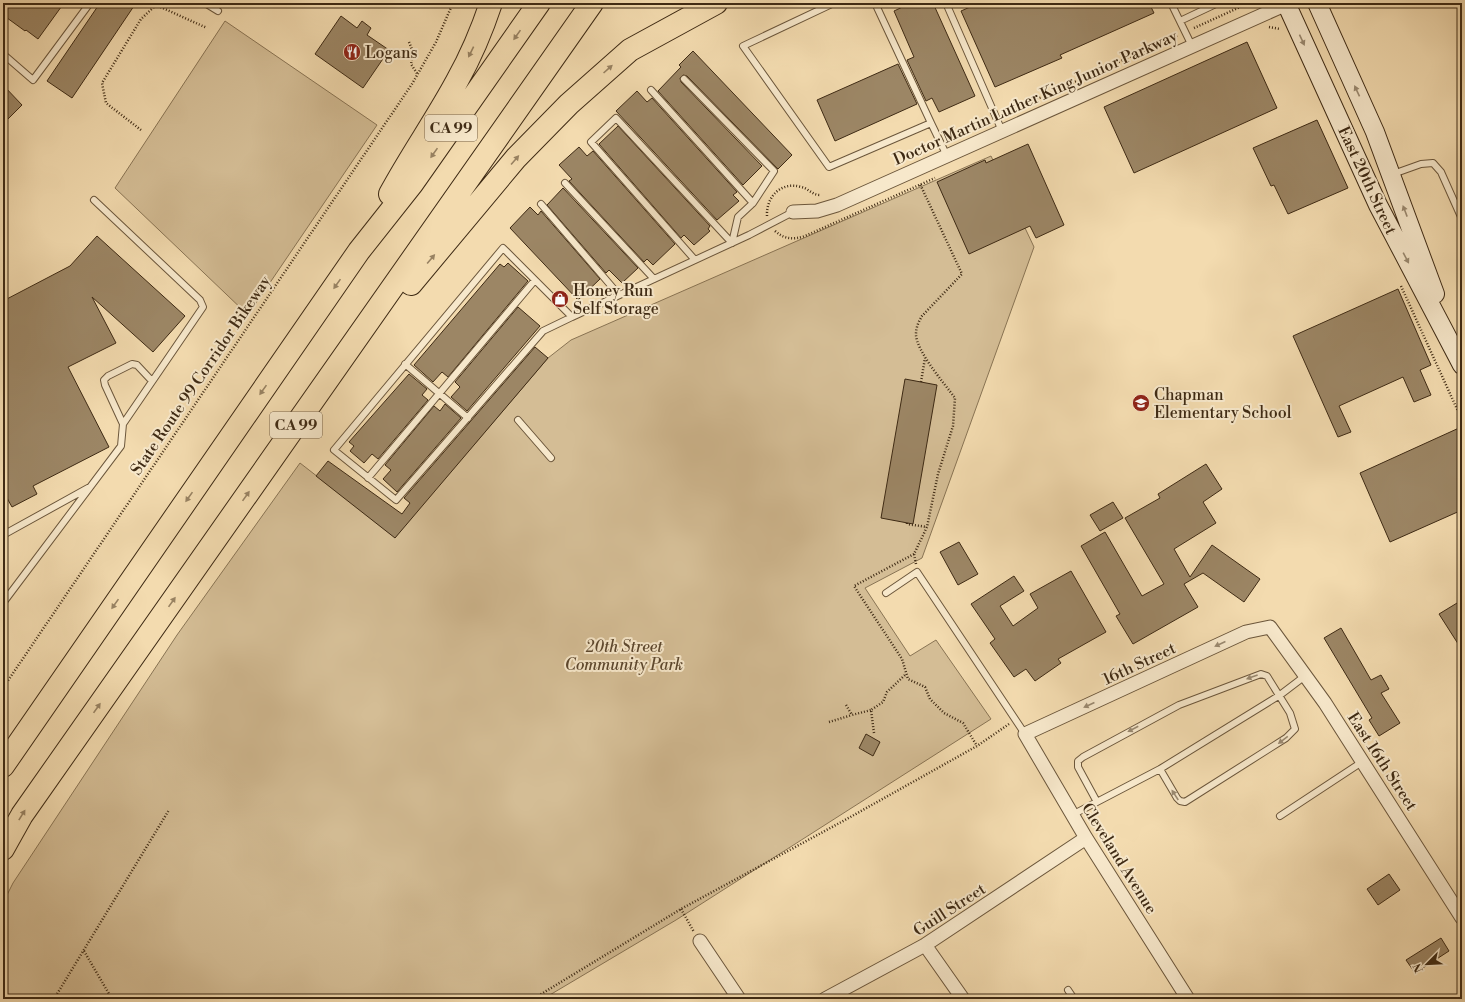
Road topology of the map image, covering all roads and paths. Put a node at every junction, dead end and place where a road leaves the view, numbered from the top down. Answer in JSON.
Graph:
{"nodes":[{"id":1,"x":90,"y":3,"type":"edge"},
{"id":2,"x":205,"y":3,"type":"edge"},
{"id":3,"x":453,"y":3,"type":"edge"},
{"id":4,"x":492,"y":3,"type":"edge"},
{"id":5,"x":539,"y":3,"type":"edge"},
{"id":6,"x":592,"y":3,"type":"edge"},
{"id":7,"x":716,"y":3,"type":"edge"},
{"id":8,"x":834,"y":3,"type":"edge"},
{"id":9,"x":875,"y":3,"type":"edge"},
{"id":10,"x":946,"y":3,"type":"edge"},
{"id":11,"x":1172,"y":3,"type":"edge"},
{"id":12,"x":1218,"y":3,"type":"edge"},
{"id":13,"x":1287,"y":3,"type":"edge"},
{"id":14,"x":1317,"y":3,"type":"edge"},
{"id":15,"x":218,"y":11,"type":"dead end"},
{"id":16,"x":1180,"y":21,"type":"junction"},
{"id":17,"x":207,"y":28,"type":"dead end"},
{"id":18,"x":1266,"y":28,"type":"dead end"},
{"id":19,"x":1283,"y":30,"type":"dead end"},
{"id":20,"x":409,"y":42,"type":"dead end"},
{"id":21,"x":1192,"y":46,"type":"junction"},
{"id":22,"x":3,"y":54,"type":"edge"},
{"id":23,"x":418,"y":75,"type":"junction"},
{"id":24,"x":684,"y":79,"type":"dead end"},
{"id":25,"x":651,"y":90,"type":"dead end"},
{"id":26,"x":931,"y":123,"type":"junction"},
{"id":27,"x":141,"y":130,"type":"dead end"},
{"id":28,"x":1002,"y":131,"type":"junction"},
{"id":29,"x":946,"y":156,"type":"junction"},
{"id":30,"x":1392,"y":175,"type":"junction"},
{"id":31,"x":935,"y":177,"type":"dead end"},
{"id":32,"x":564,"y":183,"type":"dead end"},
{"id":33,"x":920,"y":184,"type":"junction"},
{"id":34,"x":94,"y":200,"type":"dead end"},
{"id":35,"x":753,"y":203,"type":"junction"},
{"id":36,"x":541,"y":204,"type":"dead end"},
{"id":37,"x":793,"y":212,"type":"joint"},
{"id":38,"x":844,"y":218,"type":"dead end"},
{"id":39,"x":1462,"y":220,"type":"edge"},
{"id":40,"x":732,"y":243,"type":"junction"},
{"id":41,"x":359,"y":251,"type":"junction"},
{"id":42,"x":695,"y":260,"type":"junction"},
{"id":43,"x":654,"y":279,"type":"junction"},
{"id":44,"x":535,"y":280,"type":"junction"},
{"id":45,"x":1400,"y":284,"type":"dead end"},
{"id":46,"x":620,"y":295,"type":"junction"},
{"id":47,"x":572,"y":316,"type":"junction"},
{"id":48,"x":365,"y":327,"type":"junction"},
{"id":49,"x":1460,"y":356,"type":"edge"},
{"id":50,"x":926,"y":357,"type":"junction"},
{"id":51,"x":405,"y":364,"type":"junction"},
{"id":52,"x":152,"y":381,"type":"junction"},
{"id":53,"x":921,"y":382,"type":"dead end"},
{"id":54,"x":439,"y":393,"type":"junction"},
{"id":55,"x":468,"y":418,"type":"junction"},
{"id":56,"x":518,"y":420,"type":"dead end"},
{"id":57,"x":1462,"y":420,"type":"edge"},
{"id":58,"x":123,"y":424,"type":"junction"},
{"id":59,"x":551,"y":458,"type":"dead end"},
{"id":60,"x":368,"y":478,"type":"junction"},
{"id":61,"x":90,"y":487,"type":"junction"},
{"id":62,"x":907,"y":523,"type":"dead end"},
{"id":63,"x":927,"y":527,"type":"junction"},
{"id":64,"x":3,"y":535,"type":"edge"},
{"id":65,"x":886,"y":593,"type":"dead end"},
{"id":66,"x":3,"y":603,"type":"edge"},
{"id":67,"x":1270,"y":627,"type":"joint"},
{"id":68,"x":906,"y":674,"type":"junction"},
{"id":69,"x":1305,"y":676,"type":"junction"},
{"id":70,"x":3,"y":688,"type":"edge"},
{"id":71,"x":1280,"y":695,"type":"junction"},
{"id":72,"x":846,"y":705,"type":"dead end"},
{"id":73,"x":871,"y":710,"type":"junction"},
{"id":74,"x":852,"y":715,"type":"junction"},
{"id":75,"x":1016,"y":720,"type":"junction"},
{"id":76,"x":829,"y":722,"type":"dead end"},
{"id":77,"x":874,"y":733,"type":"dead end"},
{"id":78,"x":1025,"y":734,"type":"junction"},
{"id":79,"x":977,"y":746,"type":"junction"},
{"id":80,"x":1362,"y":762,"type":"junction"},
{"id":81,"x":3,"y":766,"type":"edge"},
{"id":82,"x":1160,"y":769,"type":"junction"},
{"id":83,"x":1097,"y":802,"type":"junction"},
{"id":84,"x":169,"y":810,"type":"dead end"},
{"id":85,"x":1072,"y":815,"type":"junction"},
{"id":86,"x":1280,"y":816,"type":"dead end"},
{"id":87,"x":1086,"y":838,"type":"junction"},
{"id":88,"x":3,"y":849,"type":"edge"},
{"id":89,"x":681,"y":909,"type":"junction"},
{"id":90,"x":1462,"y":918,"type":"edge"},
{"id":91,"x":700,"y":941,"type":"joint"},
{"id":92,"x":926,"y":945,"type":"junction"},
{"id":93,"x":84,"y":951,"type":"junction"},
{"id":94,"x":1068,"y":990,"type":"dead end"},
{"id":95,"x":54,"y":999,"type":"edge"},
{"id":96,"x":112,"y":999,"type":"edge"},
{"id":97,"x":533,"y":999,"type":"edge"},
{"id":98,"x":739,"y":999,"type":"edge"},
{"id":99,"x":825,"y":999,"type":"edge"},
{"id":100,"x":963,"y":999,"type":"edge"},
{"id":101,"x":1074,"y":999,"type":"edge"},
{"id":102,"x":1188,"y":999,"type":"edge"}],
"edges":[{"from":1,"to":22,"type":"lane"},
{"from":2,"to":15,"type":"lane"},
{"from":3,"to":23,"type":"path","name":"State Route 99 Corridor Bikeway"},
{"from":4,"to":41,"type":"highway","one_way":true},
{"from":5,"to":41,"type":"highway","number":"CA 99","one_way":true},
{"from":6,"to":48,"type":"highway","number":"CA 99"},
{"from":48,"to":7,"type":"highway","one_way":true},
{"from":8,"to":26,"type":"lane"},
{"from":9,"to":26,"type":"lane"},
{"from":10,"to":28,"type":"lane"},
{"from":11,"to":16,"type":"lane"},
{"from":12,"to":16,"type":"lane"},
{"from":13,"to":21,"type":"street","name":"Doctor Martin Luther King Junior Parkway"},
{"from":13,"to":49,"type":"street","name":"East 20th Street","one_way":true},
{"from":30,"to":14,"type":"street","name":"East 20th Street","one_way":true},
{"from":16,"to":21,"type":"lane"},
{"from":17,"to":27,"type":"path"},
{"from":18,"to":19,"type":"path"},
{"from":20,"to":23,"type":"path"},
{"from":21,"to":28,"type":"street","name":"Doctor Martin Luther King Junior Parkway"},
{"from":23,"to":70,"type":"path","name":"State Route 99 Corridor Bikeway"},
{"from":24,"to":35,"type":"lane"},
{"from":25,"to":35,"type":"lane"},
{"from":26,"to":29,"type":"lane"},
{"from":28,"to":29,"type":"street","name":"Doctor Martin Luther King Junior Parkway"},
{"from":29,"to":37,"type":"street","name":"Doctor Martin Luther King Junior Parkway"},
{"from":30,"to":39,"type":"lane"},
{"from":49,"to":30,"type":"street","name":"East 20th Street","one_way":true},
{"from":31,"to":33,"type":"path"},
{"from":32,"to":43,"type":"lane"},
{"from":33,"to":38,"type":"path"},
{"from":33,"to":50,"type":"path"},
{"from":34,"to":52,"type":"lane"},
{"from":35,"to":40,"type":"lane"},
{"from":36,"to":46,"type":"lane"},
{"from":37,"to":40,"type":"lane"},
{"from":40,"to":42,"type":"lane"},
{"from":40,"to":42,"type":"lane"},
{"from":41,"to":81,"type":"highway","number":"CA 99","one_way":true},
{"from":42,"to":43,"type":"lane"},
{"from":43,"to":46,"type":"lane"},
{"from":44,"to":47,"type":"lane"},
{"from":44,"to":51,"type":"lane"},
{"from":44,"to":54,"type":"lane"},
{"from":45,"to":57,"type":"path"},
{"from":46,"to":47,"type":"lane"},
{"from":47,"to":55,"type":"lane"},
{"from":88,"to":48,"type":"highway","number":"CA 99","one_way":true},
{"from":50,"to":53,"type":"path"},
{"from":50,"to":63,"type":"path"},
{"from":51,"to":54,"type":"lane"},
{"from":51,"to":60,"type":"lane"},
{"from":52,"to":58,"type":"lane"},
{"from":52,"to":58,"type":"lane"},
{"from":54,"to":55,"type":"lane"},
{"from":54,"to":60,"type":"lane"},
{"from":55,"to":60,"type":"lane"},
{"from":56,"to":59,"type":"lane"},
{"from":58,"to":61,"type":"lane"},
{"from":61,"to":64,"type":"lane"},
{"from":61,"to":66,"type":"lane"},
{"from":62,"to":63,"type":"path"},
{"from":63,"to":68,"type":"path"},
{"from":65,"to":75,"type":"lane"},
{"from":67,"to":69,"type":"street","name":"East 16th Street"},
{"from":67,"to":78,"type":"street","name":"16th Street","one_way":true},
{"from":68,"to":73,"type":"path"},
{"from":68,"to":79,"type":"path"},
{"from":69,"to":71,"type":"lane"},
{"from":69,"to":80,"type":"street","name":"East 16th Street"},
{"from":71,"to":82,"type":"lane"},
{"from":71,"to":82,"type":"lane","one_way":true},
{"from":71,"to":83,"type":"lane","one_way":true},
{"from":72,"to":74,"type":"path"},
{"from":73,"to":74,"type":"path"},
{"from":73,"to":77,"type":"path"},
{"from":74,"to":76,"type":"path"},
{"from":75,"to":78,"type":"lane"},
{"from":75,"to":79,"type":"path"},
{"from":78,"to":85,"type":"street","name":"Cleveland Avenue"},
{"from":79,"to":89,"type":"path"},
{"from":80,"to":86,"type":"lane"},
{"from":80,"to":90,"type":"street","name":"East 16th Street"},
{"from":82,"to":83,"type":"lane"},
{"from":83,"to":85,"type":"lane"},
{"from":84,"to":93,"type":"path"},
{"from":85,"to":87,"type":"street","name":"Cleveland Avenue"},
{"from":87,"to":92,"type":"street","name":"Guill Street"},
{"from":87,"to":102,"type":"street","name":"Cleveland Avenue"},
{"from":89,"to":91,"type":"path"},
{"from":89,"to":97,"type":"path"},
{"from":91,"to":98,"type":"street"},
{"from":92,"to":99,"type":"street","name":"Guill Street"},
{"from":92,"to":100,"type":"street"},
{"from":93,"to":95,"type":"path"},
{"from":93,"to":96,"type":"path"},
{"from":94,"to":101,"type":"lane"}]}
